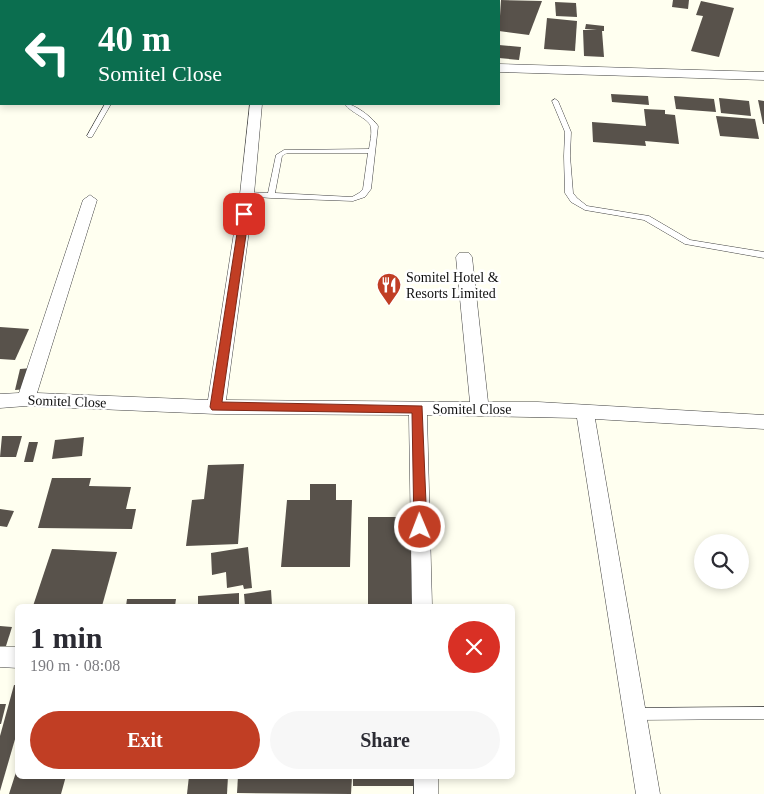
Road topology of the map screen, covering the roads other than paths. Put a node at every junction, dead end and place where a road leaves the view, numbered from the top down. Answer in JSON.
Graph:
{"nodes":[{"id":1,"x":500,"y":68,"type":"edge"},
{"id":2,"x":764,"y":76,"type":"edge"},
{"id":3,"x":555,"y":101,"type":"dead end"},
{"id":4,"x":107,"y":105,"type":"edge"},
{"id":5,"x":256,"y":105,"type":"edge"},
{"id":6,"x":349,"y":105,"type":"edge"},
{"id":7,"x":90,"y":136,"type":"dead end"},
{"id":8,"x":372,"y":151,"type":"junction"},
{"id":9,"x":247,"y":194,"type":"junction"},
{"id":10,"x":271,"y":196,"type":"junction"},
{"id":11,"x":90,"y":200,"type":"dead end"},
{"id":12,"x":764,"y":256,"type":"edge"},
{"id":13,"x":464,"y":257,"type":"dead end"},
{"id":14,"x":26,"y":399,"type":"junction"},
{"id":15,"x":0,"y":401,"type":"edge"},
{"id":16,"x":216,"y":407,"type":"junction"},
{"id":17,"x":418,"y":409,"type":"junction"},
{"id":18,"x":480,"y":409,"type":"junction"},
{"id":19,"x":585,"y":412,"type":"junction"},
{"id":20,"x":764,"y":422,"type":"edge"},
{"id":21,"x":422,"y":604,"type":"edge"},
{"id":22,"x":0,"y":657,"type":"edge"},
{"id":23,"x":15,"y":658,"type":"edge"},
{"id":24,"x":764,"y":713,"type":"edge"},
{"id":25,"x":634,"y":714,"type":"junction"},
{"id":26,"x":426,"y":779,"type":"edge"},
{"id":27,"x":426,"y":794,"type":"edge"},
{"id":28,"x":648,"y":794,"type":"edge"}],
"edges":[{"from":1,"to":2,"type":"street"},
{"from":3,"to":12,"type":"lane"},
{"from":4,"to":7,"type":"lane"},
{"from":5,"to":9,"type":"street"},
{"from":6,"to":8,"type":"lane"},
{"from":8,"to":10,"type":"lane"},
{"from":8,"to":10,"type":"lane"},
{"from":9,"to":10,"type":"lane"},
{"from":9,"to":16,"type":"street"},
{"from":11,"to":14,"type":"street"},
{"from":13,"to":18,"type":"street"},
{"from":14,"to":15,"type":"street","name":"Somitel Close"},
{"from":14,"to":16,"type":"street","name":"Somitel Close"},
{"from":16,"to":17,"type":"street","name":"Somitel Close"},
{"from":17,"to":18,"type":"street","name":"Somitel Close"},
{"from":17,"to":21,"type":"street"},
{"from":18,"to":19,"type":"street","name":"Somitel Close"},
{"from":19,"to":20,"type":"street","name":"Somitel Close"},
{"from":19,"to":25,"type":"street"},
{"from":22,"to":23,"type":"street"},
{"from":24,"to":25,"type":"lane"},
{"from":25,"to":28,"type":"street"},
{"from":26,"to":27,"type":"street"}]}
